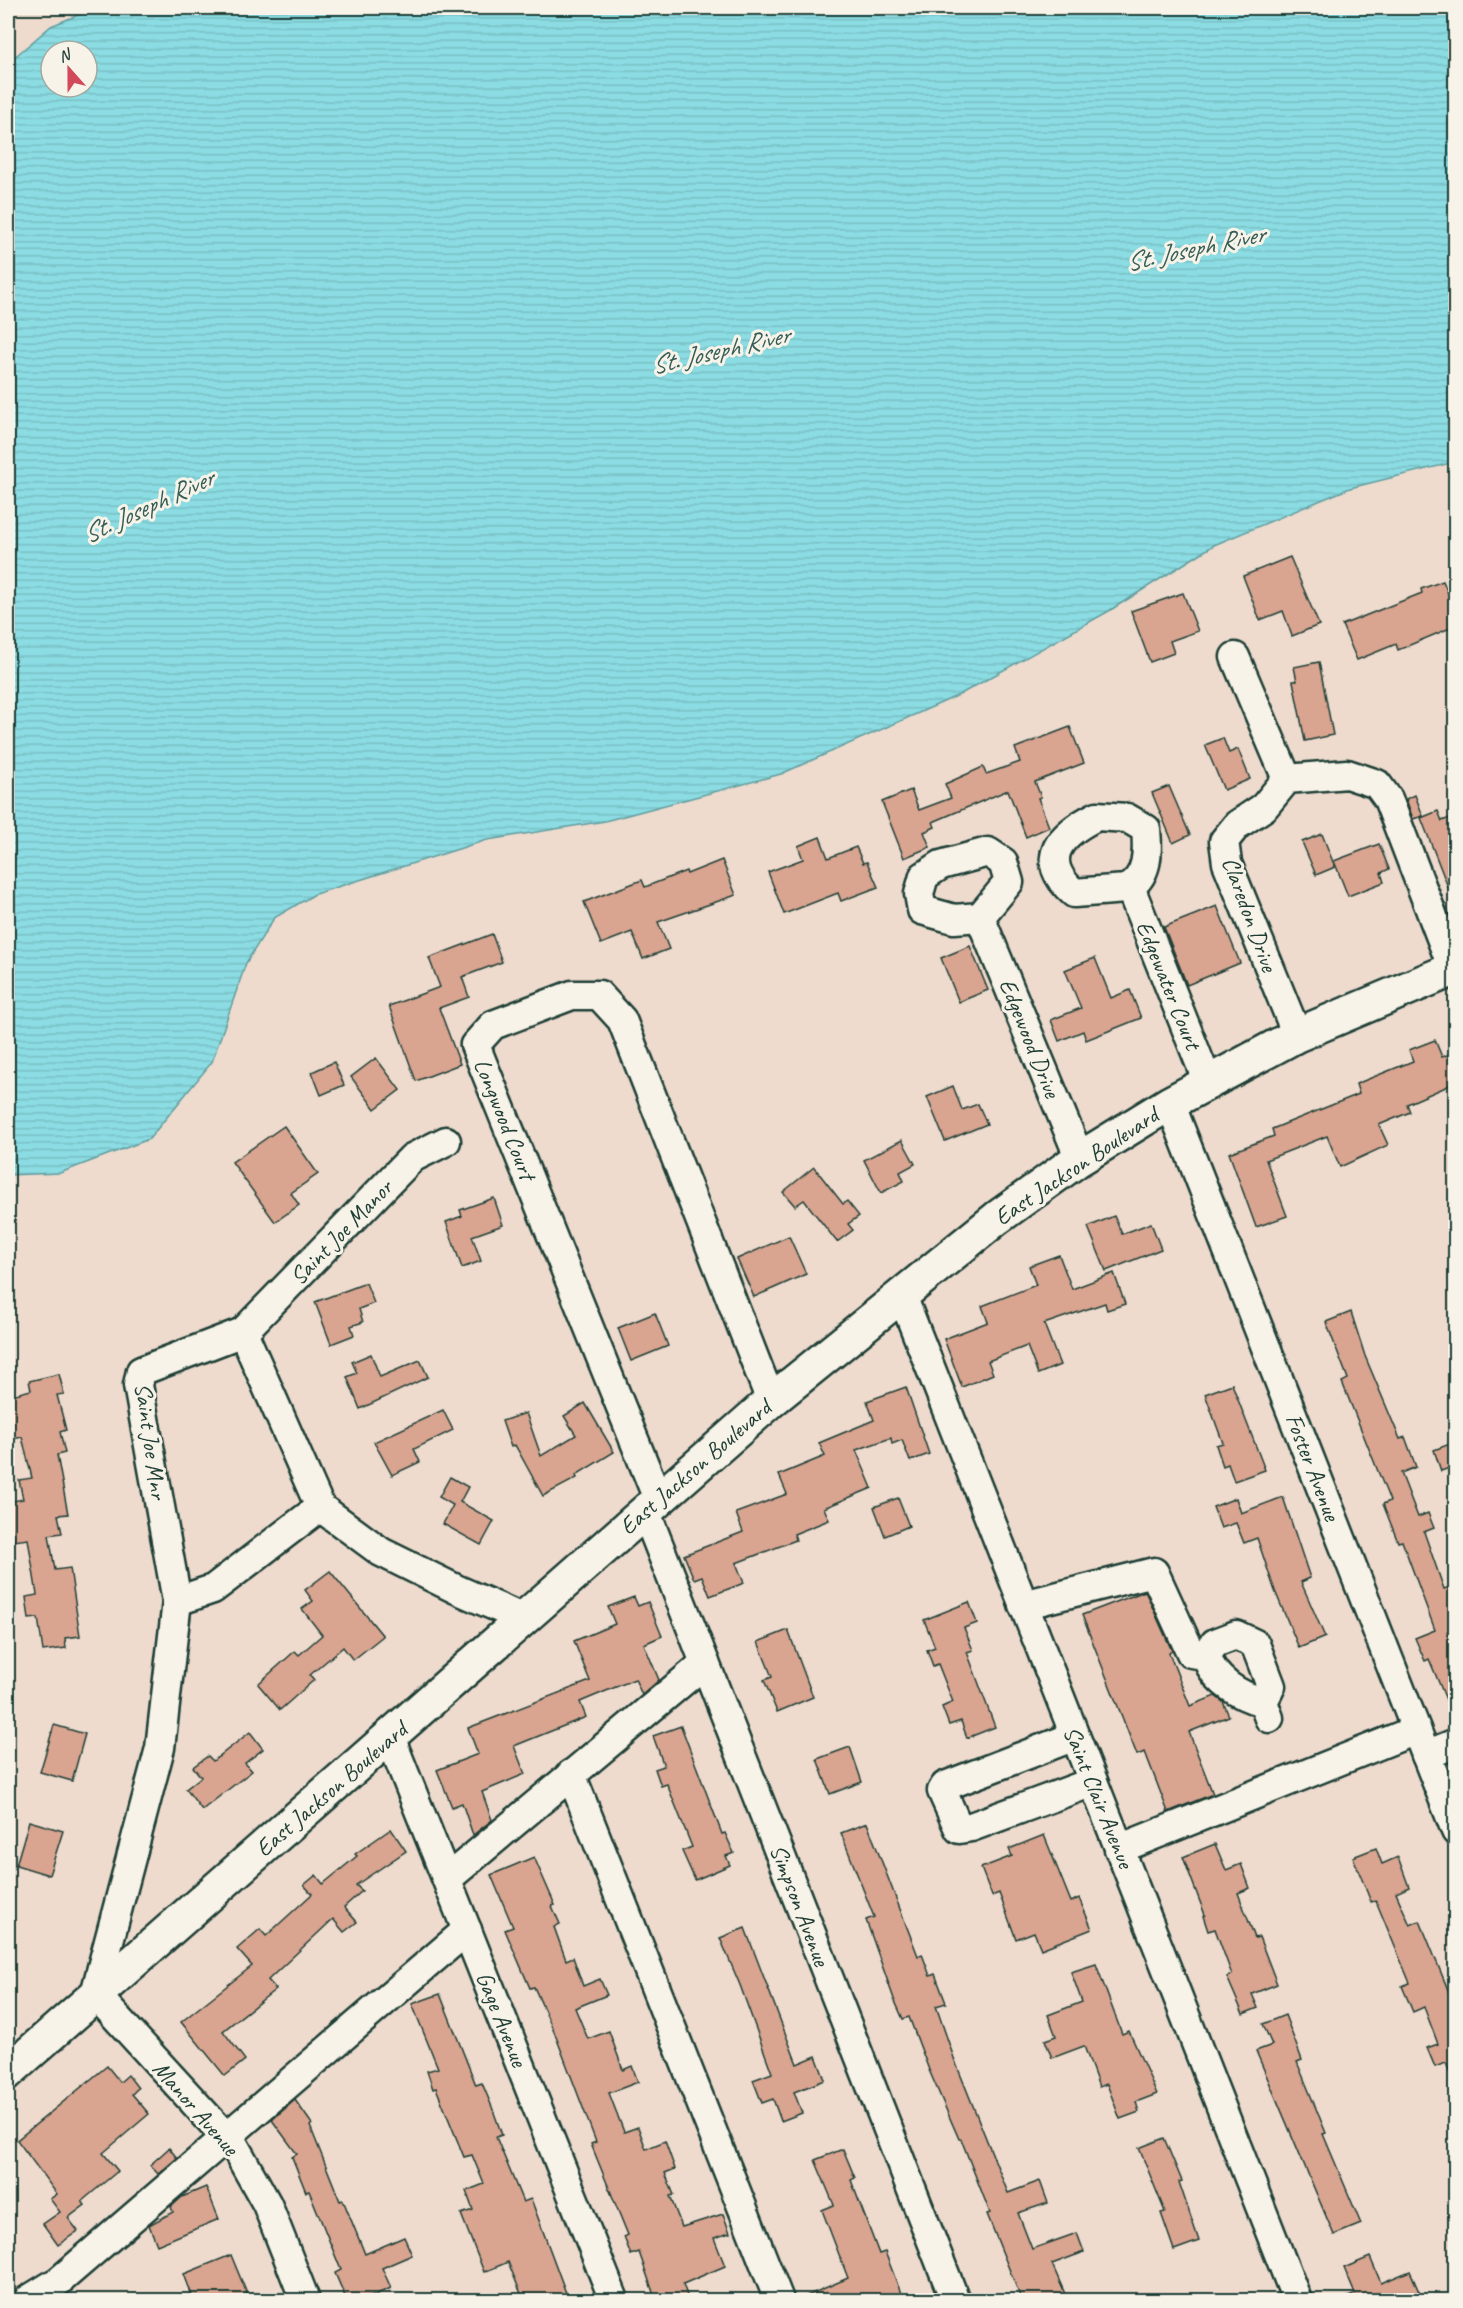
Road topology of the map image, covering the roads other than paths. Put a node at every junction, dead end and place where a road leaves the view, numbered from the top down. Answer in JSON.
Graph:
{"nodes":[{"id":1,"x":1235,"y":657,"type":"dead end"},
{"id":2,"x":1287,"y":779,"type":"junction"},
{"id":3,"x":1130,"y":887,"type":"dead end"},
{"id":4,"x":980,"y":917,"type":"dead end"},
{"id":5,"x":1454,"y":968,"type":"edge"},
{"id":6,"x":1297,"y":1035,"type":"junction"},
{"id":7,"x":1208,"y":1083,"type":"junction"},
{"id":8,"x":1170,"y":1103,"type":"junction"},
{"id":9,"x":446,"y":1141,"type":"dead end"},
{"id":10,"x":1080,"y":1159,"type":"junction"},
{"id":11,"x":901,"y":1293,"type":"junction"},
{"id":12,"x":243,"y":1332,"type":"junction"},
{"id":13,"x":771,"y":1401,"type":"junction"},
{"id":14,"x":651,"y":1505,"type":"junction"},
{"id":15,"x":320,"y":1507,"type":"junction"},
{"id":16,"x":177,"y":1601,"type":"junction"},
{"id":17,"x":1023,"y":1605,"type":"junction"},
{"id":18,"x":522,"y":1618,"type":"junction"},
{"id":19,"x":1206,"y":1655,"type":"junction"},
{"id":20,"x":705,"y":1663,"type":"junction"},
{"id":21,"x":1075,"y":1736,"type":"junction"},
{"id":22,"x":390,"y":1737,"type":"junction"},
{"id":23,"x":1421,"y":1743,"type":"junction"},
{"id":24,"x":1455,"y":1743,"type":"edge"},
{"id":25,"x":571,"y":1774,"type":"junction"},
{"id":26,"x":1093,"y":1782,"type":"junction"},
{"id":27,"x":1455,"y":1831,"type":"edge"},
{"id":28,"x":1119,"y":1849,"type":"junction"},
{"id":29,"x":447,"y":1879,"type":"junction"},
{"id":30,"x":467,"y":1930,"type":"junction"},
{"id":31,"x":95,"y":1994,"type":"junction"},
{"id":32,"x":8,"y":2072,"type":"edge"},
{"id":33,"x":225,"y":2137,"type":"junction"},
{"id":34,"x":28,"y":2301,"type":"edge"},
{"id":35,"x":305,"y":2301,"type":"edge"},
{"id":36,"x":614,"y":2301,"type":"edge"},
{"id":37,"x":779,"y":2301,"type":"edge"},
{"id":38,"x":955,"y":2301,"type":"edge"},
{"id":39,"x":1297,"y":2301,"type":"edge"}],
"edges":[{"from":1,"to":2,"type":"street"},
{"from":2,"to":5,"type":"street"},
{"from":2,"to":6,"type":"street","name":"Claredon Drive"},
{"from":3,"to":7,"type":"street","name":"Edgewater Court"},
{"from":4,"to":10,"type":"street","name":"Edgewood Drive"},
{"from":5,"to":6,"type":"main road","name":"East Jackson Boulevard"},
{"from":6,"to":7,"type":"main road","name":"East Jackson Boulevard"},
{"from":7,"to":8,"type":"main road","name":"East Jackson Boulevard"},
{"from":8,"to":10,"type":"main road","name":"East Jackson Boulevard"},
{"from":8,"to":23,"type":"street","name":"Foster Avenue"},
{"from":9,"to":12,"type":"street","name":"Saint Joe Manor"},
{"from":10,"to":11,"type":"main road","name":"East Jackson Boulevard"},
{"from":11,"to":13,"type":"main road","name":"East Jackson Boulevard"},
{"from":11,"to":17,"type":"street","name":"Saint Clair Avenue"},
{"from":12,"to":15,"type":"street"},
{"from":12,"to":16,"type":"street","name":"Saint Joe Mnr"},
{"from":13,"to":14,"type":"main road","name":"East Jackson Boulevard"},
{"from":13,"to":14,"type":"street","name":"Longwood Court"},
{"from":14,"to":18,"type":"main road","name":"East Jackson Boulevard"},
{"from":14,"to":20,"type":"street","name":"Simpson Avenue"},
{"from":15,"to":16,"type":"street"},
{"from":15,"to":18,"type":"street"},
{"from":16,"to":31,"type":"street","name":"Saint Joe Mnr"},
{"from":17,"to":19,"type":"street"},
{"from":17,"to":21,"type":"street","name":"Saint Clair Avenue"},
{"from":18,"to":22,"type":"main road","name":"East Jackson Boulevard"},
{"from":19,"to":19,"type":"street"},
{"from":20,"to":25,"type":"street"},
{"from":20,"to":38,"type":"street","name":"Simpson Avenue"},
{"from":21,"to":26,"type":"street","name":"Saint Clair Avenue"},
{"from":21,"to":26,"type":"street"},
{"from":22,"to":29,"type":"street","name":"Gage Avenue"},
{"from":22,"to":31,"type":"main road","name":"East Jackson Boulevard"},
{"from":23,"to":24,"type":"street"},
{"from":23,"to":27,"type":"street","name":"Foster Avenue"},
{"from":23,"to":28,"type":"street"},
{"from":25,"to":29,"type":"street"},
{"from":25,"to":37,"type":"street"},
{"from":26,"to":28,"type":"street","name":"Saint Clair Avenue"},
{"from":28,"to":39,"type":"street","name":"Saint Clair Avenue"},
{"from":29,"to":30,"type":"street","name":"Gage Avenue"},
{"from":30,"to":33,"type":"street"},
{"from":30,"to":36,"type":"street","name":"Gage Avenue"},
{"from":31,"to":32,"type":"main road","name":"East Jackson Boulevard"},
{"from":31,"to":33,"type":"street","name":"Manor Avenue"},
{"from":33,"to":34,"type":"street"},
{"from":33,"to":35,"type":"street","name":"Manor Avenue"}]}
